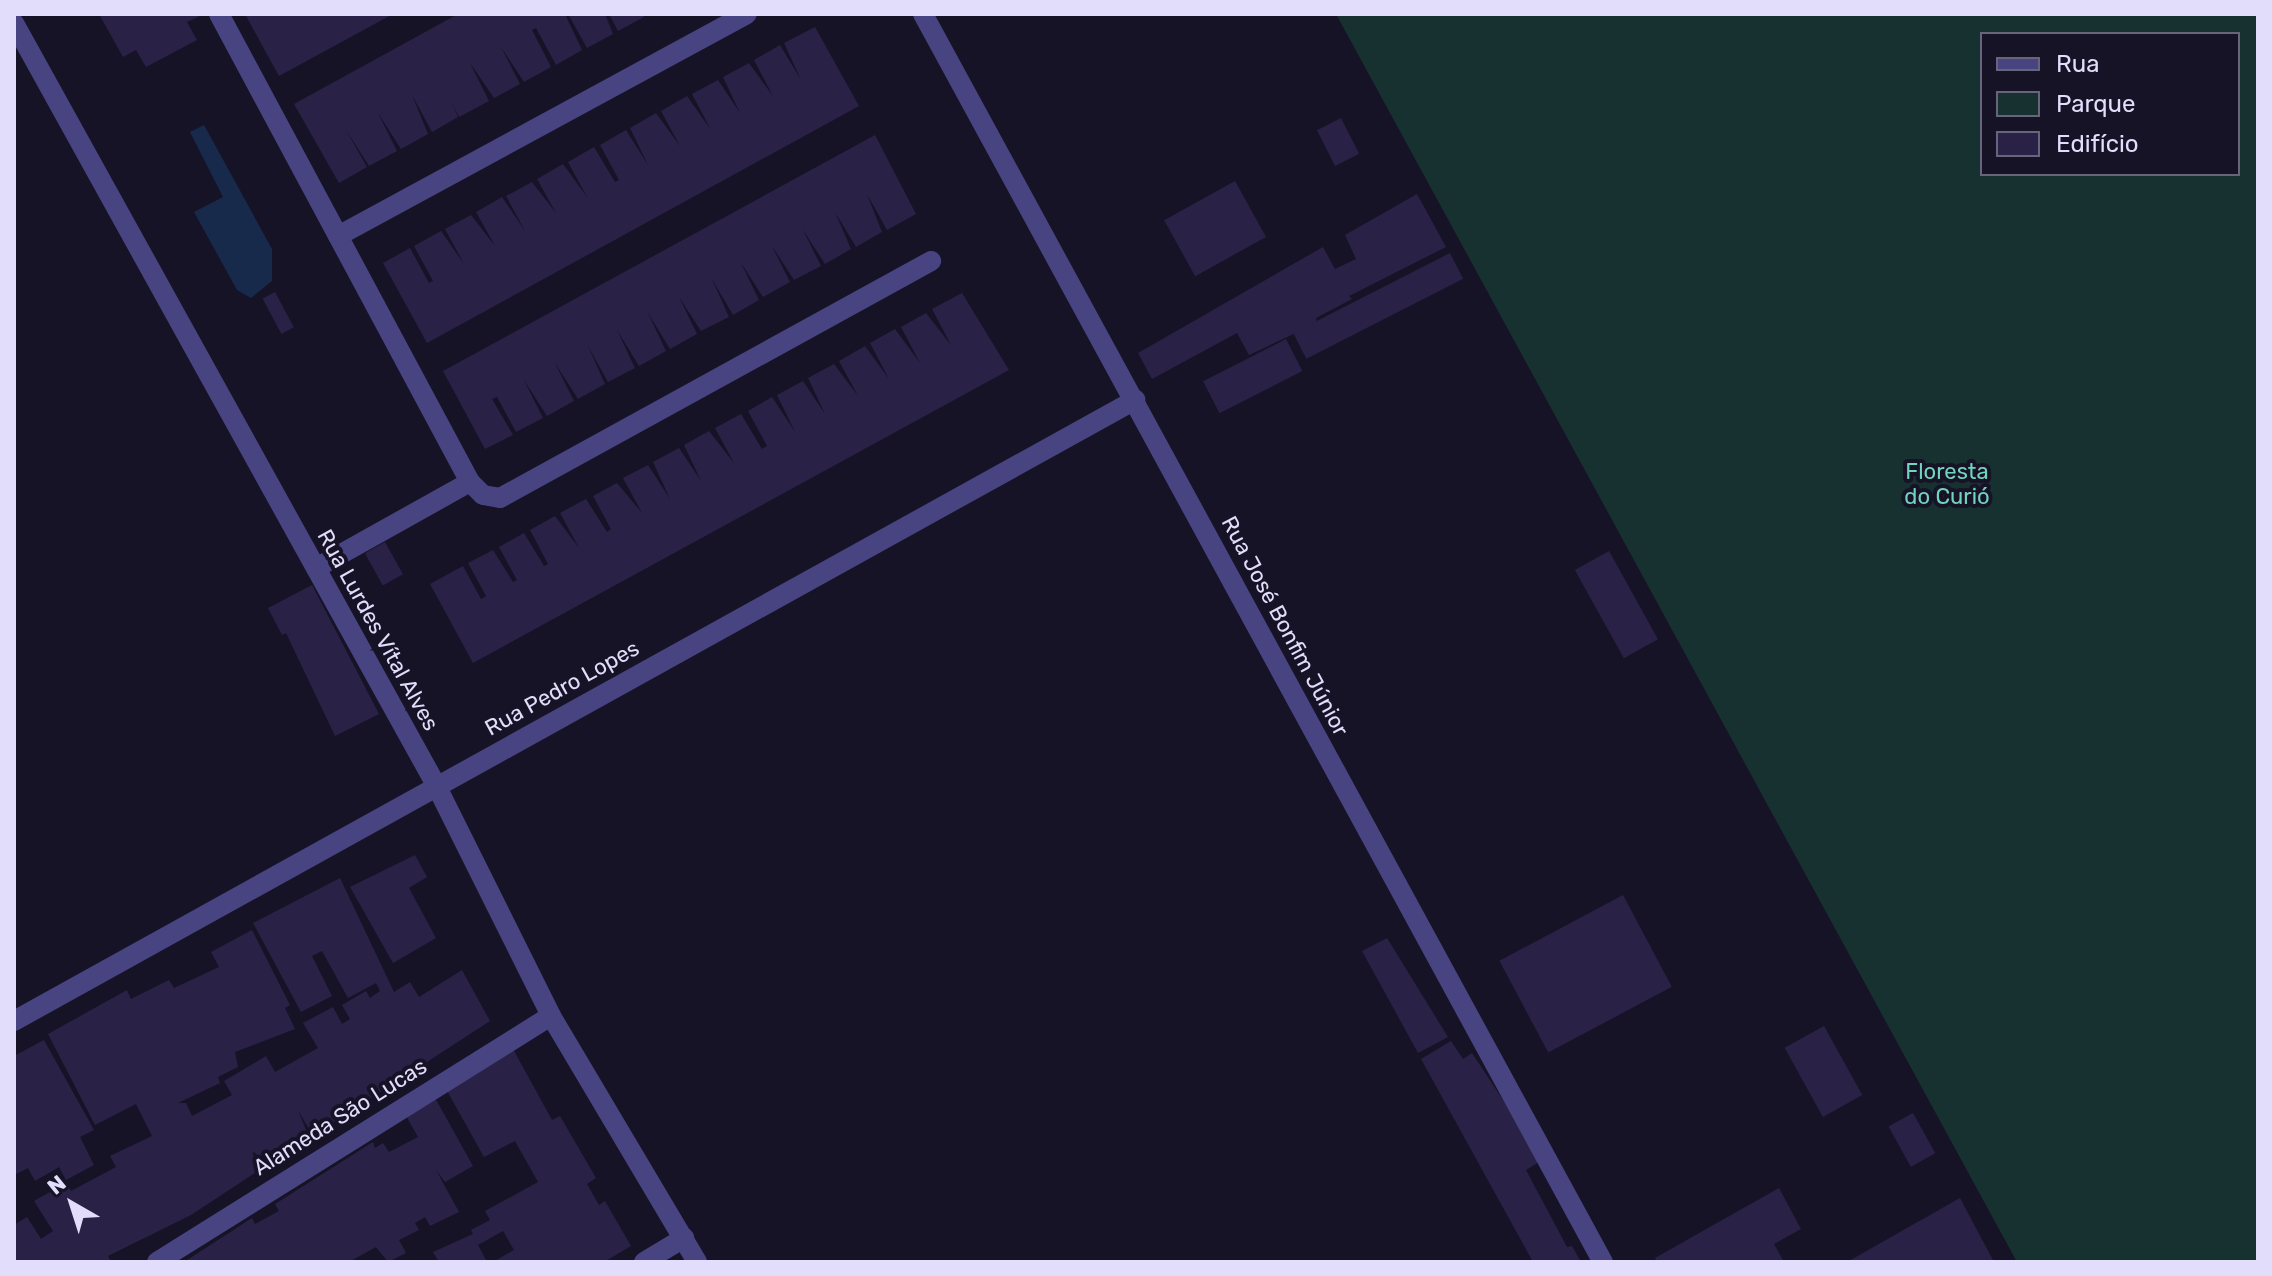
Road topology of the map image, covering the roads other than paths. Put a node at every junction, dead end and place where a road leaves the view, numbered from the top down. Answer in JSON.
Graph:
{"nodes":[{"id":1,"x":219,"y":14,"type":"edge"},
{"id":2,"x":747,"y":14,"type":"edge"},
{"id":3,"x":923,"y":14,"type":"edge"},
{"id":4,"x":14,"y":23,"type":"edge"},
{"id":5,"x":338,"y":236,"type":"junction"},
{"id":6,"x":931,"y":261,"type":"dead end"},
{"id":7,"x":1135,"y":400,"type":"junction"},
{"id":8,"x":470,"y":482,"type":"junction"},
{"id":9,"x":316,"y":568,"type":"junction"},
{"id":10,"x":436,"y":785,"type":"junction"},
{"id":11,"x":551,"y":1016,"type":"junction"},
{"id":12,"x":14,"y":1021,"type":"edge"},
{"id":13,"x":684,"y":1238,"type":"junction"},
{"id":14,"x":157,"y":1262,"type":"edge"},
{"id":15,"x":644,"y":1262,"type":"edge"},
{"id":16,"x":697,"y":1262,"type":"edge"},
{"id":17,"x":1603,"y":1262,"type":"edge"}],
"edges":[{"from":1,"to":5,"type":"street"},
{"from":2,"to":5,"type":"street"},
{"from":3,"to":7,"type":"street","name":"Rua José Bonfim Júnior"},
{"from":4,"to":9,"type":"street","name":"Rua Lurdes Vítal Alves"},
{"from":5,"to":8,"type":"street"},
{"from":6,"to":8,"type":"street"},
{"from":7,"to":10,"type":"street","name":"Rua Pedro Lopes"},
{"from":7,"to":17,"type":"street","name":"Rua José Bonfim Júnior"},
{"from":8,"to":9,"type":"street"},
{"from":9,"to":10,"type":"street","name":"Rua Lurdes Vítal Alves"},
{"from":10,"to":11,"type":"street","name":"Rua Lurdes Vítal Alves"},
{"from":10,"to":12,"type":"street","name":"Rua Pedro Lopes"},
{"from":11,"to":13,"type":"street","name":"Rua Lurdes Vítal Alves"},
{"from":11,"to":14,"type":"street","name":"Alameda São Lucas"},
{"from":13,"to":15,"type":"street"},
{"from":13,"to":16,"type":"street","name":"Rua Lurdes Vítal Alves"}]}
